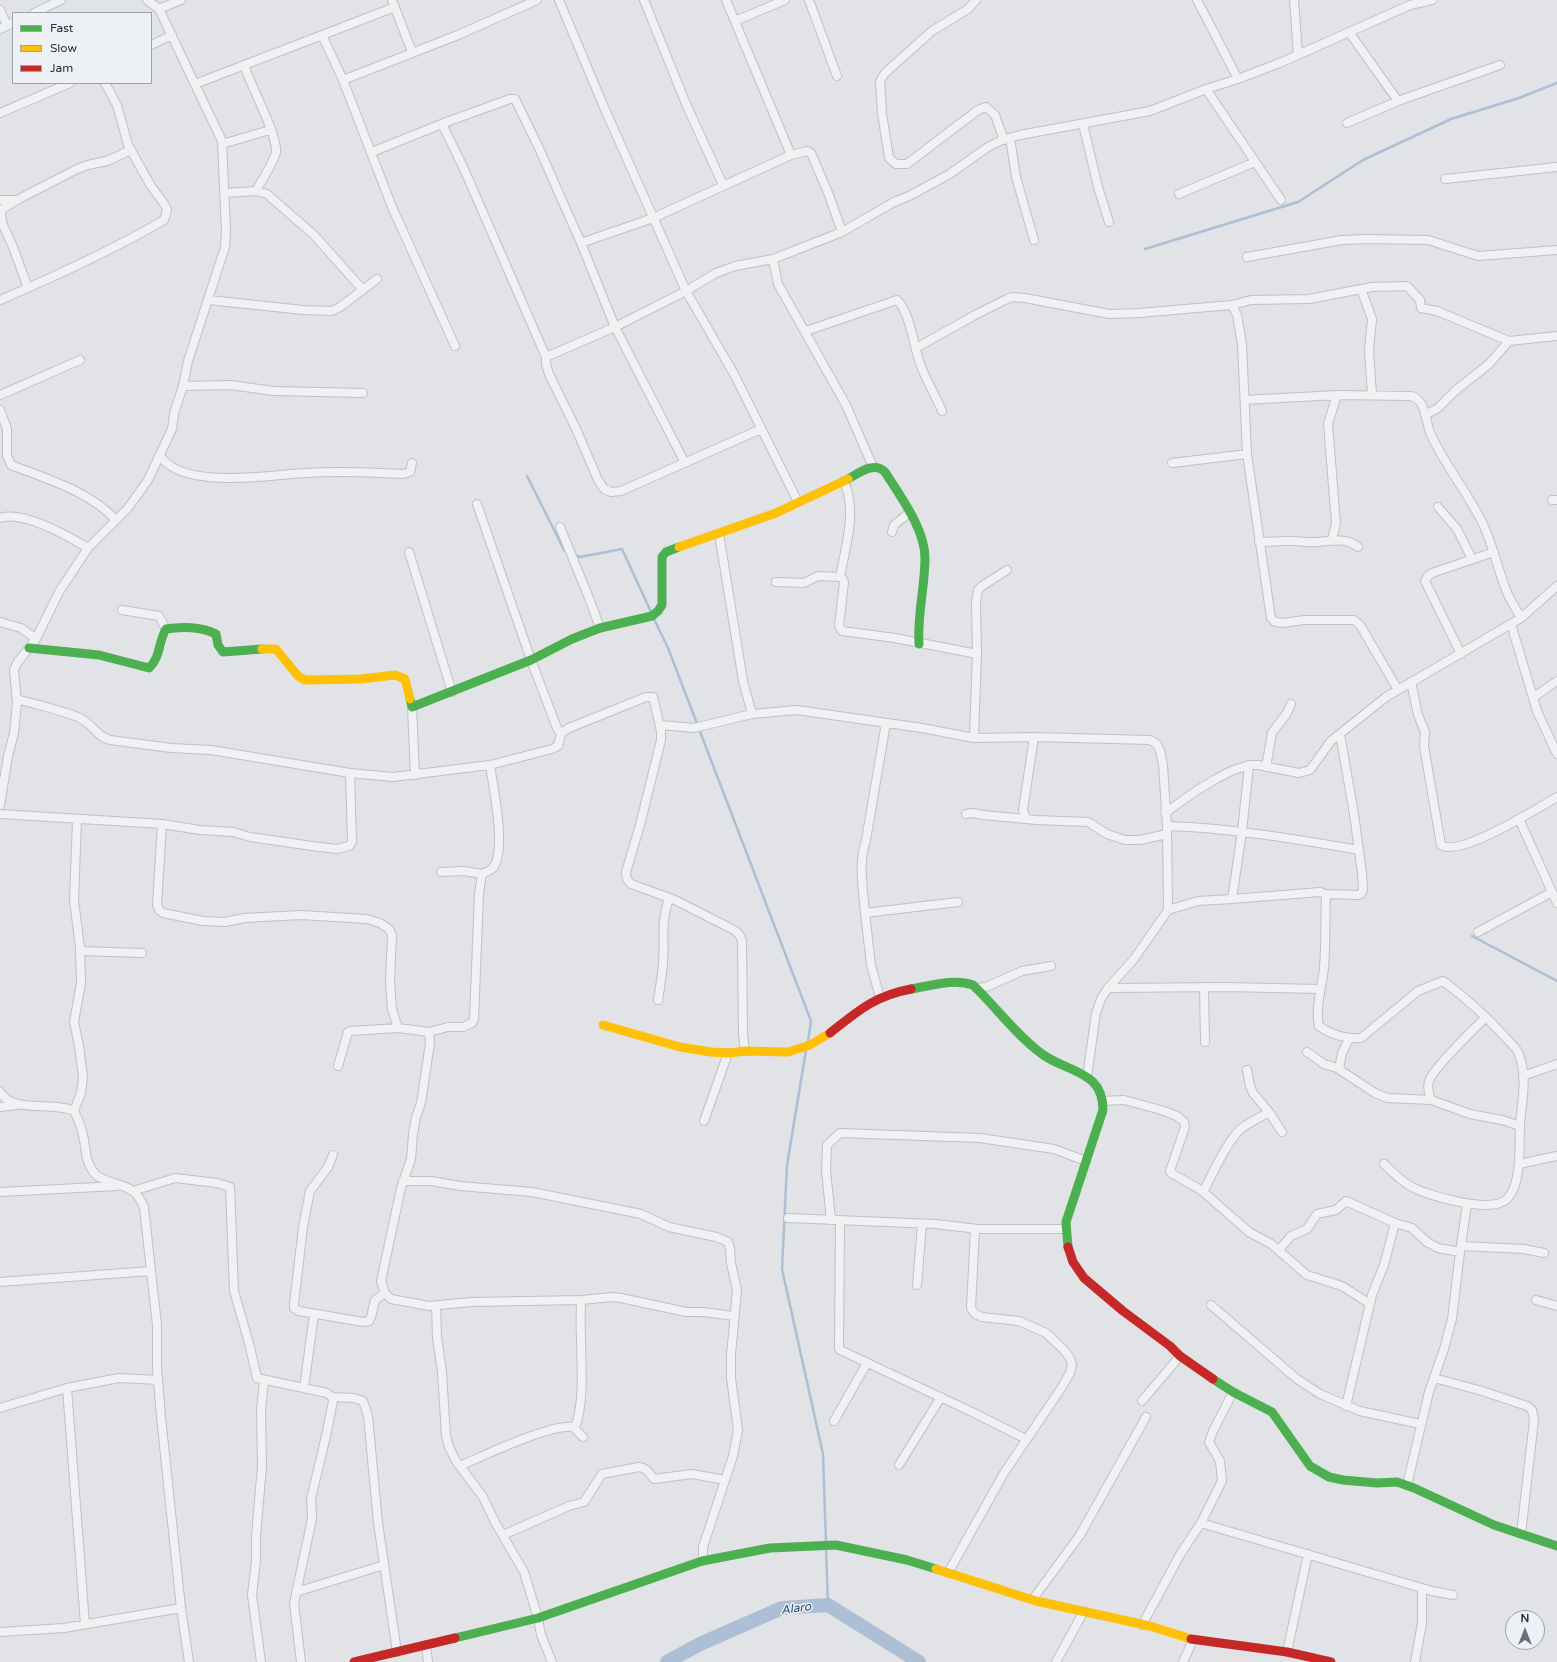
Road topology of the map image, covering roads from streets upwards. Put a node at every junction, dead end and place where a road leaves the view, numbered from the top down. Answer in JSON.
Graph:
{"nodes":[{"id":1,"x":61,"y":0,"type":"edge"},
{"id":2,"x":147,"y":0,"type":"edge"},
{"id":3,"x":181,"y":0,"type":"edge"},
{"id":4,"x":538,"y":0,"type":"edge"},
{"id":5,"x":559,"y":0,"type":"edge"},
{"id":6,"x":644,"y":0,"type":"edge"},
{"id":7,"x":726,"y":0,"type":"edge"},
{"id":8,"x":785,"y":0,"type":"edge"},
{"id":9,"x":809,"y":0,"type":"edge"},
{"id":10,"x":976,"y":0,"type":"edge"},
{"id":11,"x":1197,"y":0,"type":"edge"},
{"id":12,"x":1294,"y":0,"type":"edge"},
{"id":13,"x":1432,"y":0,"type":"edge"},
{"id":14,"x":393,"y":3,"type":"edge"},
{"id":15,"x":160,"y":9,"type":"junction"},
{"id":16,"x":0,"y":10,"type":"edge"},
{"id":17,"x":36,"y":12,"type":"edge"},
{"id":18,"x":735,"y":21,"type":"junction"},
{"id":19,"x":7,"y":26,"type":"edge"},
{"id":20,"x":1349,"y":32,"type":"junction"},
{"id":21,"x":172,"y":35,"type":"junction"},
{"id":22,"x":322,"y":35,"type":"junction"},
{"id":23,"x":152,"y":45,"type":"edge"},
{"id":24,"x":412,"y":52,"type":"junction"},
{"id":25,"x":1298,"y":55,"type":"junction"},
{"id":26,"x":244,"y":65,"type":"junction"},
{"id":27,"x":1500,"y":65,"type":"dead end"},
{"id":28,"x":837,"y":76,"type":"dead end"},
{"id":29,"x":1238,"y":79,"type":"junction"},
{"id":30,"x":343,"y":80,"type":"junction"},
{"id":31,"x":68,"y":84,"type":"edge"},
{"id":32,"x":106,"y":84,"type":"edge"},
{"id":33,"x":195,"y":84,"type":"junction"},
{"id":34,"x":1206,"y":89,"type":"junction"},
{"id":35,"x":1398,"y":101,"type":"junction"},
{"id":36,"x":0,"y":113,"type":"edge"},
{"id":37,"x":1347,"y":123,"type":"dead end"},
{"id":38,"x":442,"y":124,"type":"junction"},
{"id":39,"x":1083,"y":124,"type":"junction"},
{"id":40,"x":270,"y":130,"type":"junction"},
{"id":41,"x":1007,"y":139,"type":"junction"},
{"id":42,"x":222,"y":144,"type":"junction"},
{"id":43,"x":131,"y":150,"type":"junction"},
{"id":44,"x":372,"y":152,"type":"junction"},
{"id":45,"x":791,"y":155,"type":"junction"},
{"id":46,"x":1255,"y":162,"type":"junction"},
{"id":47,"x":1557,"y":167,"type":"edge"},
{"id":48,"x":1445,"y":179,"type":"dead end"},
{"id":49,"x":723,"y":185,"type":"junction"},
{"id":50,"x":256,"y":191,"type":"junction"},
{"id":51,"x":225,"y":193,"type":"junction"},
{"id":52,"x":1179,"y":194,"type":"dead end"},
{"id":53,"x":0,"y":200,"type":"edge"},
{"id":54,"x":16,"y":200,"type":"junction"},
{"id":55,"x":1280,"y":200,"type":"dead end"},
{"id":56,"x":653,"y":218,"type":"junction"},
{"id":57,"x":1109,"y":222,"type":"dead end"},
{"id":58,"x":842,"y":232,"type":"junction"},
{"id":59,"x":1034,"y":240,"type":"dead end"},
{"id":60,"x":581,"y":243,"type":"junction"},
{"id":61,"x":1557,"y":250,"type":"edge"},
{"id":62,"x":1247,"y":258,"type":"dead end"},
{"id":63,"x":773,"y":259,"type":"junction"},
{"id":64,"x":377,"y":279,"type":"dead end"},
{"id":65,"x":28,"y":288,"type":"junction"},
{"id":66,"x":1361,"y":289,"type":"junction"},
{"id":67,"x":363,"y":290,"type":"junction"},
{"id":68,"x":686,"y":291,"type":"junction"},
{"id":69,"x":0,"y":300,"type":"edge"},
{"id":70,"x":209,"y":300,"type":"junction"},
{"id":71,"x":1232,"y":304,"type":"junction"},
{"id":72,"x":615,"y":327,"type":"junction"},
{"id":73,"x":806,"y":331,"type":"junction"},
{"id":74,"x":1557,"y":336,"type":"edge"},
{"id":75,"x":1510,"y":341,"type":"junction"},
{"id":76,"x":455,"y":346,"type":"dead end"},
{"id":77,"x":916,"y":348,"type":"junction"},
{"id":78,"x":546,"y":357,"type":"junction"},
{"id":79,"x":80,"y":360,"type":"dead end"},
{"id":80,"x":183,"y":386,"type":"junction"},
{"id":81,"x":363,"y":393,"type":"dead end"},
{"id":82,"x":0,"y":395,"type":"edge"},
{"id":83,"x":1337,"y":395,"type":"junction"},
{"id":84,"x":1372,"y":395,"type":"junction"},
{"id":85,"x":1245,"y":400,"type":"junction"},
{"id":86,"x":0,"y":410,"type":"edge"},
{"id":87,"x":942,"y":411,"type":"dead end"},
{"id":88,"x":1425,"y":416,"type":"junction"},
{"id":89,"x":761,"y":430,"type":"junction"},
{"id":90,"x":1247,"y":454,"type":"junction"},
{"id":91,"x":159,"y":455,"type":"junction"},
{"id":92,"x":412,"y":462,"type":"dead end"},
{"id":93,"x":685,"y":463,"type":"junction"},
{"id":94,"x":1172,"y":463,"type":"dead end"},
{"id":95,"x":873,"y":467,"type":"junction"},
{"id":96,"x":844,"y":481,"type":"junction"},
{"id":97,"x":798,"y":502,"type":"junction"},
{"id":98,"x":477,"y":504,"type":"dead end"},
{"id":99,"x":1438,"y":507,"type":"dead end"},
{"id":100,"x":909,"y":513,"type":"junction"},
{"id":101,"x":0,"y":518,"type":"edge"},
{"id":102,"x":116,"y":520,"type":"junction"},
{"id":103,"x":560,"y":527,"type":"dead end"},
{"id":104,"x":892,"y":532,"type":"dead end"},
{"id":105,"x":719,"y":534,"type":"junction"},
{"id":106,"x":1332,"y":540,"type":"junction"},
{"id":107,"x":1259,"y":541,"type":"junction"},
{"id":108,"x":1358,"y":547,"type":"dead end"},
{"id":109,"x":88,"y":548,"type":"junction"},
{"id":110,"x":409,"y":552,"type":"dead end"},
{"id":111,"x":1494,"y":552,"type":"junction"},
{"id":112,"x":1472,"y":560,"type":"junction"},
{"id":113,"x":1007,"y":570,"type":"dead end"},
{"id":114,"x":840,"y":577,"type":"junction"},
{"id":115,"x":776,"y":582,"type":"dead end"},
{"id":116,"x":1557,"y":586,"type":"edge"},
{"id":117,"x":122,"y":610,"type":"dead end"},
{"id":118,"x":1522,"y":618,"type":"junction"},
{"id":119,"x":0,"y":622,"type":"edge"},
{"id":120,"x":1512,"y":624,"type":"junction"},
{"id":121,"x":600,"y":628,"type":"junction"},
{"id":122,"x":166,"y":629,"type":"junction"},
{"id":123,"x":36,"y":639,"type":"junction"},
{"id":124,"x":919,"y":644,"type":"junction"},
{"id":125,"x":29,"y":648,"type":"junction"},
{"id":126,"x":977,"y":654,"type":"junction"},
{"id":127,"x":1461,"y":654,"type":"junction"},
{"id":128,"x":531,"y":660,"type":"junction"},
{"id":129,"x":1557,"y":681,"type":"edge"},
{"id":130,"x":1411,"y":682,"type":"junction"},
{"id":131,"x":1398,"y":690,"type":"junction"},
{"id":132,"x":452,"y":692,"type":"junction"},
{"id":133,"x":1534,"y":697,"type":"junction"},
{"id":134,"x":17,"y":699,"type":"junction"},
{"id":135,"x":1290,"y":704,"type":"dead end"},
{"id":136,"x":412,"y":707,"type":"junction"},
{"id":137,"x":752,"y":714,"type":"junction"},
{"id":138,"x":886,"y":723,"type":"junction"},
{"id":139,"x":660,"y":725,"type":"junction"},
{"id":140,"x":561,"y":733,"type":"junction"},
{"id":141,"x":1340,"y":734,"type":"junction"},
{"id":142,"x":1034,"y":737,"type":"junction"},
{"id":143,"x":974,"y":738,"type":"junction"},
{"id":144,"x":1556,"y":749,"type":"edge"},
{"id":145,"x":4,"y":756,"type":"edge"},
{"id":146,"x":490,"y":765,"type":"junction"},
{"id":147,"x":1249,"y":765,"type":"junction"},
{"id":148,"x":1266,"y":767,"type":"junction"},
{"id":149,"x":350,"y":773,"type":"junction"},
{"id":150,"x":415,"y":776,"type":"junction"},
{"id":151,"x":1557,"y":798,"type":"edge"},
{"id":152,"x":0,"y":800,"type":"edge"},
{"id":153,"x":1023,"y":810,"type":"junction"},
{"id":154,"x":1165,"y":813,"type":"junction"},
{"id":155,"x":0,"y":814,"type":"edge"},
{"id":156,"x":966,"y":814,"type":"dead end"},
{"id":157,"x":1016,"y":819,"type":"junction"},
{"id":158,"x":1026,"y":819,"type":"junction"},
{"id":159,"x":77,"y":820,"type":"junction"},
{"id":160,"x":1519,"y":820,"type":"junction"},
{"id":161,"x":162,"y":824,"type":"junction"},
{"id":162,"x":1167,"y":830,"type":"junction"},
{"id":163,"x":1242,"y":832,"type":"junction"},
{"id":164,"x":1359,"y":850,"type":"junction"},
{"id":165,"x":441,"y":872,"type":"dead end"},
{"id":166,"x":482,"y":874,"type":"junction"},
{"id":167,"x":1552,"y":892,"type":"junction"},
{"id":168,"x":1326,"y":894,"type":"junction"},
{"id":169,"x":669,"y":898,"type":"junction"},
{"id":170,"x":1232,"y":899,"type":"junction"},
{"id":171,"x":958,"y":902,"type":"dead end"},
{"id":172,"x":1557,"y":903,"type":"edge"},
{"id":173,"x":1168,"y":910,"type":"junction"},
{"id":174,"x":865,"y":913,"type":"junction"},
{"id":175,"x":1478,"y":932,"type":"dead end"},
{"id":176,"x":80,"y":951,"type":"junction"},
{"id":177,"x":142,"y":953,"type":"dead end"},
{"id":178,"x":1051,"y":966,"type":"dead end"},
{"id":179,"x":1204,"y":987,"type":"junction"},
{"id":180,"x":976,"y":988,"type":"junction"},
{"id":181,"x":1108,"y":988,"type":"junction"},
{"id":182,"x":1320,"y":989,"type":"junction"},
{"id":183,"x":880,"y":998,"type":"junction"},
{"id":184,"x":658,"y":1000,"type":"dead end"},
{"id":185,"x":1486,"y":1017,"type":"junction"},
{"id":186,"x":603,"y":1025,"type":"dead end"},
{"id":187,"x":398,"y":1028,"type":"junction"},
{"id":188,"x":429,"y":1032,"type":"junction"},
{"id":189,"x":1349,"y":1039,"type":"junction"},
{"id":190,"x":1204,"y":1042,"type":"dead end"},
{"id":191,"x":745,"y":1051,"type":"junction"},
{"id":192,"x":1307,"y":1052,"type":"dead end"},
{"id":193,"x":728,"y":1054,"type":"junction"},
{"id":194,"x":1557,"y":1064,"type":"edge"},
{"id":195,"x":338,"y":1066,"type":"dead end"},
{"id":196,"x":1339,"y":1069,"type":"junction"},
{"id":197,"x":1247,"y":1070,"type":"dead end"},
{"id":198,"x":1523,"y":1076,"type":"junction"},
{"id":199,"x":1087,"y":1077,"type":"junction"},
{"id":200,"x":0,"y":1092,"type":"edge"},
{"id":201,"x":1431,"y":1100,"type":"junction"},
{"id":202,"x":1103,"y":1101,"type":"junction"},
{"id":203,"x":20,"y":1105,"type":"junction"},
{"id":204,"x":0,"y":1107,"type":"edge"},
{"id":205,"x":74,"y":1111,"type":"junction"},
{"id":206,"x":1269,"y":1112,"type":"junction"},
{"id":207,"x":704,"y":1121,"type":"dead end"},
{"id":208,"x":1520,"y":1126,"type":"junction"},
{"id":209,"x":1282,"y":1132,"type":"dead end"},
{"id":210,"x":333,"y":1155,"type":"dead end"},
{"id":211,"x":1557,"y":1156,"type":"edge"},
{"id":212,"x":1086,"y":1161,"type":"junction"},
{"id":213,"x":1384,"y":1164,"type":"dead end"},
{"id":214,"x":1519,"y":1164,"type":"junction"},
{"id":215,"x":96,"y":1176,"type":"junction"},
{"id":216,"x":403,"y":1181,"type":"junction"},
{"id":217,"x":124,"y":1186,"type":"junction"},
{"id":218,"x":91,"y":1187,"type":"junction"},
{"id":219,"x":133,"y":1191,"type":"junction"},
{"id":220,"x":0,"y":1192,"type":"edge"},
{"id":221,"x":1204,"y":1192,"type":"junction"},
{"id":222,"x":1467,"y":1204,"type":"junction"},
{"id":223,"x":788,"y":1218,"type":"dead end"},
{"id":224,"x":831,"y":1220,"type":"junction"},
{"id":225,"x":840,"y":1220,"type":"junction"},
{"id":226,"x":1395,"y":1223,"type":"junction"},
{"id":227,"x":922,"y":1224,"type":"junction"},
{"id":228,"x":975,"y":1229,"type":"junction"},
{"id":229,"x":1066,"y":1229,"type":"junction"},
{"id":230,"x":1460,"y":1249,"type":"junction"},
{"id":231,"x":1279,"y":1250,"type":"junction"},
{"id":232,"x":1544,"y":1253,"type":"dead end"},
{"id":233,"x":151,"y":1271,"type":"junction"},
{"id":234,"x":0,"y":1282,"type":"edge"},
{"id":235,"x":917,"y":1285,"type":"dead end"},
{"id":236,"x":385,"y":1293,"type":"junction"},
{"id":237,"x":581,"y":1300,"type":"junction"},
{"id":238,"x":1536,"y":1300,"type":"dead end"},
{"id":239,"x":1370,"y":1304,"type":"junction"},
{"id":240,"x":436,"y":1305,"type":"junction"},
{"id":241,"x":1211,"y":1305,"type":"dead end"},
{"id":242,"x":1557,"y":1306,"type":"edge"},
{"id":243,"x":314,"y":1314,"type":"junction"},
{"id":244,"x":734,"y":1316,"type":"junction"},
{"id":245,"x":1180,"y":1356,"type":"junction"},
{"id":246,"x":867,"y":1363,"type":"junction"},
{"id":247,"x":1434,"y":1378,"type":"junction"},
{"id":248,"x":158,"y":1380,"type":"junction"},
{"id":249,"x":264,"y":1380,"type":"junction"},
{"id":250,"x":67,"y":1388,"type":"junction"},
{"id":251,"x":304,"y":1388,"type":"junction"},
{"id":252,"x":1233,"y":1392,"type":"junction"},
{"id":253,"x":332,"y":1397,"type":"junction"},
{"id":254,"x":941,"y":1398,"type":"junction"},
{"id":255,"x":1142,"y":1400,"type":"dead end"},
{"id":256,"x":1346,"y":1406,"type":"junction"},
{"id":257,"x":0,"y":1408,"type":"edge"},
{"id":258,"x":1146,"y":1417,"type":"dead end"},
{"id":259,"x":834,"y":1421,"type":"dead end"},
{"id":260,"x":1420,"y":1424,"type":"junction"},
{"id":261,"x":575,"y":1428,"type":"junction"},
{"id":262,"x":583,"y":1437,"type":"dead end"},
{"id":263,"x":1026,"y":1439,"type":"junction"},
{"id":264,"x":899,"y":1465,"type":"dead end"},
{"id":265,"x":460,"y":1466,"type":"junction"},
{"id":266,"x":725,"y":1480,"type":"junction"},
{"id":267,"x":1407,"y":1485,"type":"junction"},
{"id":268,"x":1201,"y":1523,"type":"junction"},
{"id":269,"x":1521,"y":1534,"type":"junction"},
{"id":270,"x":503,"y":1535,"type":"junction"},
{"id":271,"x":1557,"y":1546,"type":"edge"},
{"id":272,"x":1308,"y":1554,"type":"junction"},
{"id":273,"x":703,"y":1561,"type":"junction"},
{"id":274,"x":384,"y":1565,"type":"junction"},
{"id":275,"x":948,"y":1573,"type":"junction"},
{"id":276,"x":1422,"y":1588,"type":"junction"},
{"id":277,"x":296,"y":1592,"type":"junction"},
{"id":278,"x":1453,"y":1595,"type":"dead end"},
{"id":279,"x":1033,"y":1599,"type":"junction"},
{"id":280,"x":181,"y":1608,"type":"junction"},
{"id":281,"x":1084,"y":1611,"type":"junction"},
{"id":282,"x":538,"y":1618,"type":"junction"},
{"id":283,"x":85,"y":1624,"type":"junction"},
{"id":284,"x":1142,"y":1625,"type":"junction"},
{"id":285,"x":0,"y":1632,"type":"edge"},
{"id":286,"x":1193,"y":1640,"type":"junction"},
{"id":287,"x":426,"y":1645,"type":"junction"},
{"id":288,"x":396,"y":1652,"type":"junction"},
{"id":289,"x":1287,"y":1652,"type":"junction"},
{"id":290,"x":189,"y":1662,"type":"edge"},
{"id":291,"x":262,"y":1662,"type":"edge"},
{"id":292,"x":301,"y":1662,"type":"edge"},
{"id":293,"x":354,"y":1662,"type":"edge"},
{"id":294,"x":428,"y":1662,"type":"edge"},
{"id":295,"x":552,"y":1662,"type":"edge"},
{"id":296,"x":1056,"y":1662,"type":"edge"},
{"id":297,"x":1183,"y":1662,"type":"edge"},
{"id":298,"x":1331,"y":1662,"type":"edge"},
{"id":299,"x":1415,"y":1662,"type":"edge"}],
"edges":[{"from":1,"to":17,"type":"street"},
{"from":2,"to":15,"type":"street"},
{"from":3,"to":15,"type":"street"},
{"from":4,"to":24,"type":"street"},
{"from":5,"to":56,"type":"street"},
{"from":6,"to":49,"type":"street"},
{"from":7,"to":18,"type":"street"},
{"from":8,"to":18,"type":"street"},
{"from":9,"to":28,"type":"street"},
{"from":10,"to":41,"type":"street"},
{"from":11,"to":29,"type":"street"},
{"from":12,"to":25,"type":"street"},
{"from":13,"to":20,"type":"street"},
{"from":14,"to":22,"type":"street"},
{"from":14,"to":24,"type":"street"},
{"from":15,"to":21,"type":"street"},
{"from":16,"to":19,"type":"street"},
{"from":18,"to":45,"type":"street"},
{"from":20,"to":25,"type":"street"},
{"from":20,"to":35,"type":"street"},
{"from":21,"to":23,"type":"street"},
{"from":21,"to":33,"type":"street"},
{"from":22,"to":26,"type":"street"},
{"from":22,"to":30,"type":"street"},
{"from":24,"to":30,"type":"street"},
{"from":25,"to":29,"type":"street"},
{"from":26,"to":33,"type":"street"},
{"from":26,"to":40,"type":"street"},
{"from":27,"to":35,"type":"street"},
{"from":29,"to":34,"type":"street"},
{"from":30,"to":44,"type":"street"},
{"from":31,"to":36,"type":"street"},
{"from":32,"to":43,"type":"street"},
{"from":33,"to":42,"type":"street"},
{"from":34,"to":39,"type":"street"},
{"from":34,"to":46,"type":"street"},
{"from":35,"to":37,"type":"street"},
{"from":38,"to":44,"type":"street"},
{"from":38,"to":60,"type":"street"},
{"from":38,"to":78,"type":"street"},
{"from":39,"to":41,"type":"street"},
{"from":39,"to":57,"type":"street"},
{"from":40,"to":42,"type":"street"},
{"from":40,"to":50,"type":"street"},
{"from":41,"to":58,"type":"street"},
{"from":41,"to":59,"type":"street"},
{"from":42,"to":51,"type":"street"},
{"from":43,"to":54,"type":"street"},
{"from":43,"to":65,"type":"street"},
{"from":44,"to":76,"type":"street"},
{"from":45,"to":49,"type":"street"},
{"from":45,"to":58,"type":"street"},
{"from":46,"to":52,"type":"street"},
{"from":46,"to":55,"type":"street"},
{"from":47,"to":48,"type":"street"},
{"from":49,"to":56,"type":"street"},
{"from":50,"to":51,"type":"street"},
{"from":50,"to":67,"type":"street"},
{"from":51,"to":70,"type":"street"},
{"from":53,"to":54,"type":"street"},
{"from":54,"to":65,"type":"street"},
{"from":56,"to":60,"type":"street"},
{"from":56,"to":68,"type":"street"},
{"from":58,"to":63,"type":"street"},
{"from":60,"to":72,"type":"street"},
{"from":61,"to":62,"type":"street"},
{"from":63,"to":68,"type":"street"},
{"from":63,"to":73,"type":"street"},
{"from":64,"to":67,"type":"street"},
{"from":65,"to":69,"type":"street"},
{"from":66,"to":71,"type":"street"},
{"from":66,"to":75,"type":"street"},
{"from":66,"to":84,"type":"street"},
{"from":67,"to":70,"type":"street"},
{"from":68,"to":72,"type":"street"},
{"from":68,"to":89,"type":"street"},
{"from":70,"to":80,"type":"street"},
{"from":71,"to":77,"type":"street"},
{"from":71,"to":85,"type":"street"},
{"from":72,"to":78,"type":"street"},
{"from":72,"to":93,"type":"street"},
{"from":73,"to":77,"type":"street"},
{"from":73,"to":95,"type":"street"},
{"from":74,"to":75,"type":"street"},
{"from":75,"to":88,"type":"street"},
{"from":77,"to":87,"type":"street"},
{"from":78,"to":93,"type":"street"},
{"from":79,"to":82,"type":"street"},
{"from":80,"to":81,"type":"street"},
{"from":80,"to":91,"type":"street"},
{"from":83,"to":84,"type":"street"},
{"from":83,"to":85,"type":"street"},
{"from":83,"to":106,"type":"street"},
{"from":84,"to":88,"type":"street"},
{"from":85,"to":90,"type":"street"},
{"from":86,"to":102,"type":"street"},
{"from":88,"to":111,"type":"street"},
{"from":89,"to":93,"type":"street"},
{"from":89,"to":97,"type":"street"},
{"from":90,"to":94,"type":"street"},
{"from":90,"to":107,"type":"street"},
{"from":91,"to":92,"type":"street"},
{"from":91,"to":102,"type":"street"},
{"from":95,"to":96,"type":"street"},
{"from":95,"to":100,"type":"street"},
{"from":96,"to":97,"type":"street"},
{"from":96,"to":114,"type":"street"},
{"from":97,"to":105,"type":"street"},
{"from":98,"to":128,"type":"street"},
{"from":99,"to":112,"type":"street"},
{"from":100,"to":104,"type":"street"},
{"from":100,"to":124,"type":"street"},
{"from":101,"to":109,"type":"street"},
{"from":102,"to":109,"type":"street"},
{"from":103,"to":121,"type":"street"},
{"from":105,"to":121,"type":"street"},
{"from":105,"to":137,"type":"street"},
{"from":106,"to":107,"type":"street"},
{"from":106,"to":108,"type":"street"},
{"from":107,"to":131,"type":"street"},
{"from":109,"to":123,"type":"street"},
{"from":110,"to":132,"type":"street"},
{"from":111,"to":112,"type":"street"},
{"from":111,"to":118,"type":"street"},
{"from":112,"to":127,"type":"street"},
{"from":113,"to":126,"type":"street"},
{"from":114,"to":115,"type":"street"},
{"from":114,"to":124,"type":"street"},
{"from":116,"to":118,"type":"street"},
{"from":117,"to":122,"type":"street"},
{"from":118,"to":120,"type":"street"},
{"from":119,"to":123,"type":"street"},
{"from":120,"to":127,"type":"street"},
{"from":120,"to":133,"type":"street"},
{"from":121,"to":128,"type":"street"},
{"from":122,"to":125,"type":"street"},
{"from":122,"to":136,"type":"street"},
{"from":123,"to":125,"type":"street"},
{"from":124,"to":126,"type":"street"},
{"from":125,"to":134,"type":"street"},
{"from":126,"to":143,"type":"street"},
{"from":127,"to":130,"type":"street"},
{"from":128,"to":132,"type":"street"},
{"from":128,"to":140,"type":"street"},
{"from":129,"to":133,"type":"street"},
{"from":130,"to":131,"type":"street"},
{"from":130,"to":160,"type":"street"},
{"from":131,"to":141,"type":"street"},
{"from":132,"to":136,"type":"street"},
{"from":133,"to":144,"type":"street"},
{"from":134,"to":145,"type":"street"},
{"from":134,"to":149,"type":"street"},
{"from":135,"to":148,"type":"street"},
{"from":136,"to":150,"type":"street"},
{"from":137,"to":138,"type":"street"},
{"from":137,"to":139,"type":"street"},
{"from":138,"to":143,"type":"street"},
{"from":138,"to":174,"type":"street"},
{"from":139,"to":140,"type":"street"},
{"from":139,"to":169,"type":"street"},
{"from":140,"to":146,"type":"street"},
{"from":141,"to":148,"type":"street"},
{"from":141,"to":164,"type":"street"},
{"from":142,"to":143,"type":"street"},
{"from":142,"to":153,"type":"street"},
{"from":142,"to":154,"type":"street"},
{"from":145,"to":152,"type":"street"},
{"from":146,"to":150,"type":"street"},
{"from":146,"to":166,"type":"street"},
{"from":147,"to":148,"type":"street"},
{"from":147,"to":154,"type":"street"},
{"from":147,"to":163,"type":"street"},
{"from":149,"to":150,"type":"street"},
{"from":149,"to":161,"type":"street"},
{"from":151,"to":160,"type":"street"},
{"from":153,"to":157,"type":"street"},
{"from":153,"to":158,"type":"street"},
{"from":154,"to":162,"type":"street"},
{"from":155,"to":159,"type":"street"},
{"from":156,"to":157,"type":"street"},
{"from":157,"to":158,"type":"street"},
{"from":158,"to":162,"type":"street"},
{"from":159,"to":161,"type":"street"},
{"from":159,"to":176,"type":"street"},
{"from":160,"to":167,"type":"street"},
{"from":161,"to":187,"type":"street"},
{"from":162,"to":163,"type":"street"},
{"from":162,"to":173,"type":"street"},
{"from":163,"to":164,"type":"street"},
{"from":163,"to":170,"type":"street"},
{"from":164,"to":168,"type":"street"},
{"from":165,"to":166,"type":"street"},
{"from":166,"to":188,"type":"street"},
{"from":167,"to":172,"type":"street"},
{"from":167,"to":175,"type":"street"},
{"from":168,"to":170,"type":"street"},
{"from":168,"to":182,"type":"street"},
{"from":169,"to":184,"type":"street"},
{"from":169,"to":191,"type":"street"},
{"from":170,"to":173,"type":"street"},
{"from":171,"to":174,"type":"street"},
{"from":173,"to":181,"type":"street"},
{"from":174,"to":183,"type":"street"},
{"from":176,"to":177,"type":"street"},
{"from":176,"to":205,"type":"street"},
{"from":178,"to":180,"type":"street"},
{"from":179,"to":181,"type":"street"},
{"from":179,"to":182,"type":"street"},
{"from":179,"to":190,"type":"street"},
{"from":180,"to":183,"type":"street"},
{"from":180,"to":199,"type":"street"},
{"from":181,"to":199,"type":"street"},
{"from":182,"to":189,"type":"street"},
{"from":183,"to":191,"type":"street"},
{"from":185,"to":189,"type":"street"},
{"from":185,"to":198,"type":"street"},
{"from":185,"to":201,"type":"street"},
{"from":186,"to":193,"type":"street"},
{"from":187,"to":188,"type":"street"},
{"from":187,"to":195,"type":"street"},
{"from":188,"to":216,"type":"street"},
{"from":189,"to":196,"type":"street"},
{"from":191,"to":193,"type":"street"},
{"from":192,"to":196,"type":"street"},
{"from":193,"to":207,"type":"street"},
{"from":194,"to":198,"type":"street"},
{"from":196,"to":201,"type":"street"},
{"from":197,"to":206,"type":"street"},
{"from":198,"to":208,"type":"street"},
{"from":199,"to":202,"type":"street"},
{"from":200,"to":203,"type":"street"},
{"from":201,"to":208,"type":"street"},
{"from":202,"to":212,"type":"street"},
{"from":202,"to":221,"type":"street"},
{"from":203,"to":204,"type":"street"},
{"from":203,"to":205,"type":"street"},
{"from":205,"to":215,"type":"street"},
{"from":206,"to":209,"type":"street"},
{"from":206,"to":221,"type":"street"},
{"from":208,"to":214,"type":"street"},
{"from":210,"to":243,"type":"street"},
{"from":211,"to":214,"type":"street"},
{"from":212,"to":224,"type":"street"},
{"from":212,"to":229,"type":"street"},
{"from":213,"to":222,"type":"street"},
{"from":214,"to":222,"type":"street"},
{"from":215,"to":217,"type":"street"},
{"from":215,"to":218,"type":"street"},
{"from":216,"to":236,"type":"street"},
{"from":216,"to":244,"type":"street"},
{"from":217,"to":218,"type":"street"},
{"from":217,"to":219,"type":"street"},
{"from":218,"to":220,"type":"street"},
{"from":219,"to":233,"type":"street"},
{"from":219,"to":249,"type":"street"},
{"from":221,"to":231,"type":"street"},
{"from":222,"to":230,"type":"street"},
{"from":223,"to":224,"type":"street"},
{"from":224,"to":225,"type":"street"},
{"from":225,"to":227,"type":"street"},
{"from":225,"to":246,"type":"street"},
{"from":226,"to":230,"type":"street"},
{"from":226,"to":231,"type":"street"},
{"from":226,"to":239,"type":"street"},
{"from":227,"to":228,"type":"street"},
{"from":227,"to":235,"type":"street"},
{"from":228,"to":229,"type":"street"},
{"from":228,"to":263,"type":"street"},
{"from":229,"to":245,"type":"street"},
{"from":230,"to":232,"type":"street"},
{"from":230,"to":247,"type":"street"},
{"from":231,"to":239,"type":"street"},
{"from":233,"to":234,"type":"street"},
{"from":233,"to":248,"type":"street"},
{"from":236,"to":240,"type":"street"},
{"from":236,"to":243,"type":"street"},
{"from":237,"to":240,"type":"street"},
{"from":237,"to":244,"type":"street"},
{"from":237,"to":261,"type":"street"},
{"from":238,"to":242,"type":"street"},
{"from":239,"to":256,"type":"street"},
{"from":240,"to":265,"type":"street"},
{"from":241,"to":256,"type":"street"},
{"from":243,"to":251,"type":"street"},
{"from":244,"to":266,"type":"street"},
{"from":245,"to":252,"type":"street"},
{"from":245,"to":255,"type":"street"},
{"from":246,"to":254,"type":"street"},
{"from":246,"to":259,"type":"street"},
{"from":247,"to":260,"type":"street"},
{"from":247,"to":269,"type":"street"},
{"from":248,"to":250,"type":"street"},
{"from":248,"to":280,"type":"street"},
{"from":249,"to":251,"type":"street"},
{"from":249,"to":291,"type":"street"},
{"from":250,"to":257,"type":"street"},
{"from":250,"to":283,"type":"street"},
{"from":251,"to":253,"type":"street"},
{"from":252,"to":267,"type":"street"},
{"from":252,"to":268,"type":"street"},
{"from":253,"to":274,"type":"street"},
{"from":253,"to":277,"type":"street"},
{"from":254,"to":263,"type":"street"},
{"from":254,"to":264,"type":"street"},
{"from":256,"to":260,"type":"street"},
{"from":258,"to":279,"type":"street"},
{"from":260,"to":267,"type":"street"},
{"from":261,"to":262,"type":"street"},
{"from":261,"to":265,"type":"street"},
{"from":263,"to":275,"type":"street"},
{"from":265,"to":270,"type":"street"},
{"from":266,"to":270,"type":"street"},
{"from":266,"to":273,"type":"street"},
{"from":267,"to":269,"type":"street"},
{"from":268,"to":272,"type":"street"},
{"from":268,"to":284,"type":"street"},
{"from":269,"to":271,"type":"street"},
{"from":270,"to":282,"type":"street"},
{"from":272,"to":276,"type":"street"},
{"from":272,"to":289,"type":"street"},
{"from":273,"to":275,"type":"street"},
{"from":273,"to":282,"type":"street"},
{"from":274,"to":277,"type":"street"},
{"from":274,"to":288,"type":"street"},
{"from":275,"to":279,"type":"street"},
{"from":276,"to":278,"type":"street"},
{"from":276,"to":299,"type":"street"},
{"from":277,"to":292,"type":"street"},
{"from":279,"to":281,"type":"street"},
{"from":280,"to":283,"type":"street"},
{"from":280,"to":290,"type":"street"},
{"from":281,"to":284,"type":"street"},
{"from":281,"to":296,"type":"street"},
{"from":282,"to":287,"type":"street"},
{"from":282,"to":295,"type":"street"},
{"from":283,"to":285,"type":"street"},
{"from":284,"to":286,"type":"street"},
{"from":286,"to":289,"type":"street"},
{"from":286,"to":297,"type":"street"},
{"from":287,"to":288,"type":"street"},
{"from":287,"to":294,"type":"street"},
{"from":288,"to":293,"type":"street"},
{"from":289,"to":298,"type":"street"}]}
